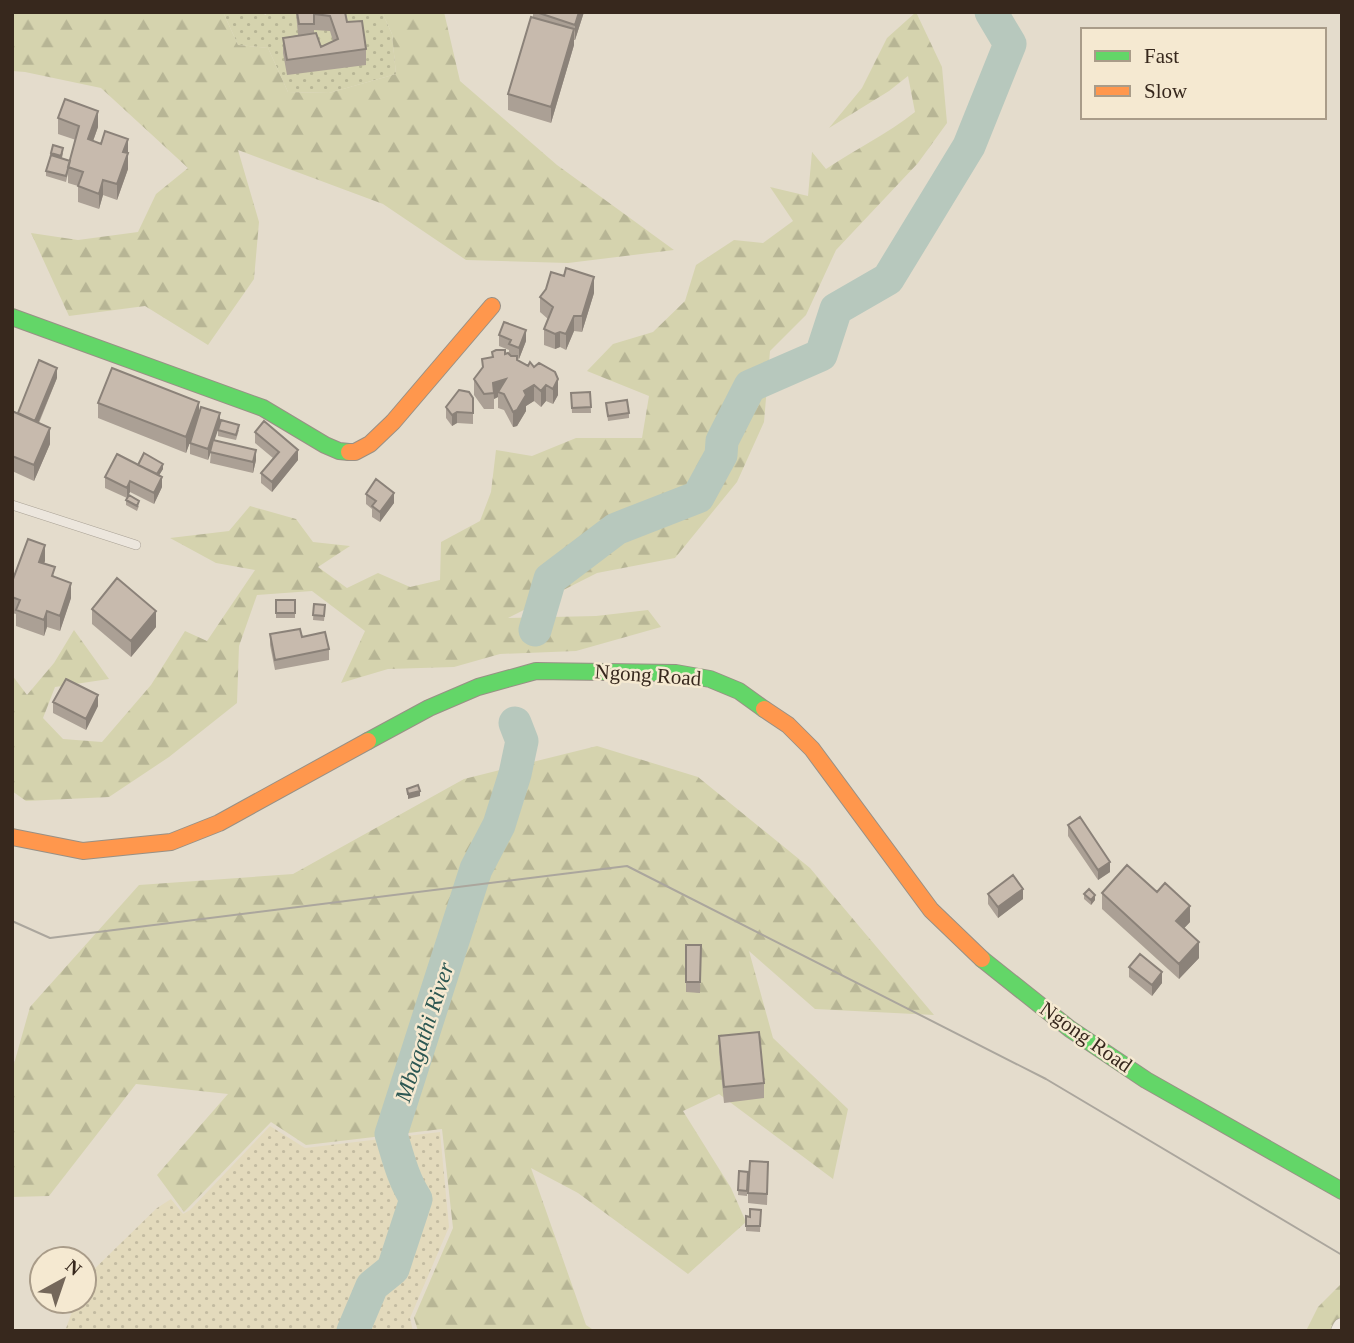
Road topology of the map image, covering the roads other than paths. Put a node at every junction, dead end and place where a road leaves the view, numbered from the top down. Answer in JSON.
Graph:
{"nodes":[{"id":1,"x":492,"y":306,"type":"dead end"},
{"id":2,"x":12,"y":317,"type":"edge"},
{"id":3,"x":12,"y":505,"type":"edge"},
{"id":4,"x":136,"y":545,"type":"dead end"},
{"id":5,"x":12,"y":837,"type":"edge"},
{"id":6,"x":1342,"y":1191,"type":"edge"}],
"edges":[{"from":1,"to":2,"type":"main road"},
{"from":3,"to":4,"type":"lane"},
{"from":5,"to":6,"type":"main road","name":"Ngong Road"}]}
